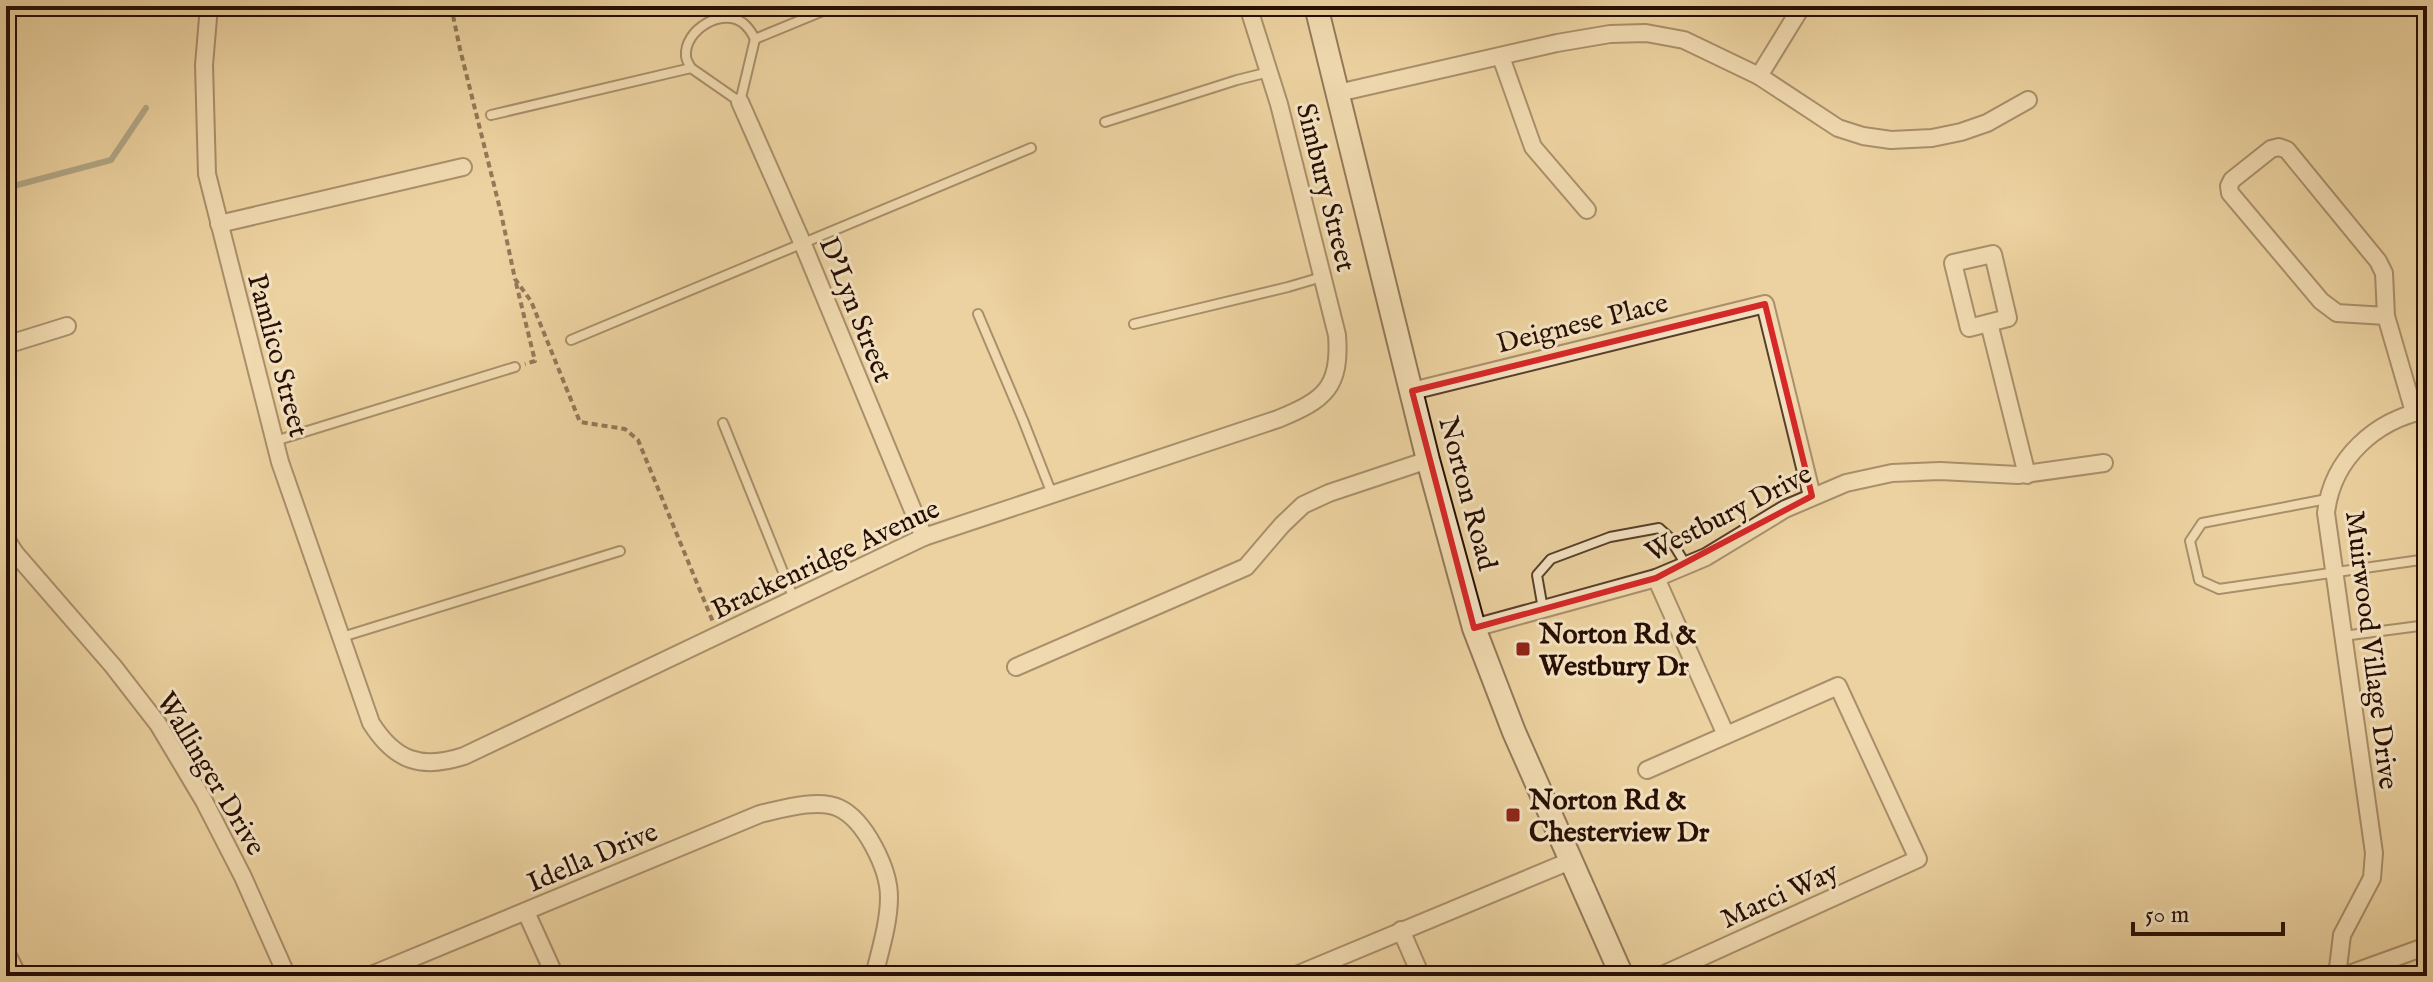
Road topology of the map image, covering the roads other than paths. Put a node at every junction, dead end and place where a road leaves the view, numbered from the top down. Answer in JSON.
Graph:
{"nodes":[{"id":1,"x":209,"y":6,"type":"edge"},
{"id":2,"x":835,"y":6,"type":"edge"},
{"id":3,"x":1248,"y":6,"type":"edge"},
{"id":4,"x":1316,"y":6,"type":"edge"},
{"id":5,"x":1802,"y":6,"type":"edge"},
{"id":6,"x":755,"y":39,"type":"junction"},
{"id":7,"x":1501,"y":57,"type":"junction"},
{"id":8,"x":691,"y":68,"type":"junction"},
{"id":9,"x":1270,"y":72,"type":"junction"},
{"id":10,"x":1759,"y":76,"type":"junction"},
{"id":11,"x":1338,"y":93,"type":"junction"},
{"id":12,"x":2028,"y":100,"type":"dead end"},
{"id":13,"x":740,"y":102,"type":"junction"},
{"id":14,"x":491,"y":115,"type":"dead end"},
{"id":15,"x":1105,"y":122,"type":"dead end"},
{"id":16,"x":1031,"y":148,"type":"dead end"},
{"id":17,"x":463,"y":167,"type":"dead end"},
{"id":18,"x":1587,"y":210,"type":"dead end"},
{"id":19,"x":219,"y":224,"type":"junction"},
{"id":20,"x":802,"y":242,"type":"junction"},
{"id":21,"x":1323,"y":276,"type":"junction"},
{"id":22,"x":978,"y":314,"type":"dead end"},
{"id":23,"x":2386,"y":316,"type":"junction"},
{"id":24,"x":1989,"y":323,"type":"junction"},
{"id":25,"x":1134,"y":324,"type":"dead end"},
{"id":26,"x":67,"y":326,"type":"dead end"},
{"id":27,"x":571,"y":340,"type":"dead end"},
{"id":28,"x":6,"y":345,"type":"edge"},
{"id":29,"x":515,"y":367,"type":"dead end"},
{"id":30,"x":1332,"y":382,"type":"joint"},
{"id":31,"x":1412,"y":391,"type":"junction"},
{"id":32,"x":2421,"y":411,"type":"edge"},
{"id":33,"x":723,"y":423,"type":"dead end"},
{"id":34,"x":274,"y":441,"type":"junction"},
{"id":35,"x":1428,"y":460,"type":"junction"},
{"id":36,"x":2104,"y":463,"type":"dead end"},
{"id":37,"x":2027,"y":475,"type":"junction"},
{"id":38,"x":1052,"y":494,"type":"junction"},
{"id":39,"x":1812,"y":496,"type":"junction"},
{"id":40,"x":2327,"y":499,"type":"junction"},
{"id":41,"x":924,"y":537,"type":"junction"},
{"id":42,"x":6,"y":539,"type":"edge"},
{"id":43,"x":620,"y":551,"type":"dead end"},
{"id":44,"x":2427,"y":559,"type":"edge"},
{"id":45,"x":1686,"y":566,"type":"junction"},
{"id":46,"x":2335,"y":573,"type":"junction"},
{"id":47,"x":1656,"y":578,"type":"junction"},
{"id":48,"x":794,"y":599,"type":"junction"},
{"id":49,"x":1543,"y":609,"type":"junction"},
{"id":50,"x":2427,"y":625,"type":"edge"},
{"id":51,"x":1474,"y":628,"type":"junction"},
{"id":52,"x":2343,"y":636,"type":"junction"},
{"id":53,"x":341,"y":638,"type":"junction"},
{"id":54,"x":1016,"y":667,"type":"dead end"},
{"id":55,"x":365,"y":706,"type":"joint"},
{"id":56,"x":1726,"y":735,"type":"junction"},
{"id":57,"x":1647,"y":770,"type":"dead end"},
{"id":58,"x":1570,"y":861,"type":"junction"},
{"id":59,"x":526,"y":912,"type":"junction"},
{"id":60,"x":1401,"y":930,"type":"junction"},
{"id":61,"x":2427,"y":946,"type":"edge"},
{"id":62,"x":6,"y":952,"type":"edge"},
{"id":63,"x":18,"y":976,"type":"edge"},
{"id":64,"x":287,"y":976,"type":"edge"},
{"id":65,"x":369,"y":976,"type":"edge"},
{"id":66,"x":555,"y":976,"type":"edge"},
{"id":67,"x":874,"y":976,"type":"edge"},
{"id":68,"x":1294,"y":976,"type":"edge"},
{"id":69,"x":1421,"y":976,"type":"edge"},
{"id":70,"x":1622,"y":976,"type":"edge"},
{"id":71,"x":1660,"y":976,"type":"edge"},
{"id":72,"x":2337,"y":976,"type":"edge"},
{"id":73,"x":2344,"y":976,"type":"edge"}],
"edges":[{"from":1,"to":19,"type":"street","name":"Pamlico Street"},
{"from":2,"to":6,"type":"lane"},
{"from":3,"to":9,"type":"street","name":"Simbury Street"},
{"from":4,"to":11,"type":"main road","name":"Norton Road"},
{"from":5,"to":10,"type":"street"},
{"from":6,"to":8,"type":"lane"},
{"from":6,"to":13,"type":"lane"},
{"from":7,"to":10,"type":"street"},
{"from":7,"to":11,"type":"street"},
{"from":7,"to":18,"type":"street"},
{"from":8,"to":13,"type":"lane"},
{"from":8,"to":14,"type":"lane"},
{"from":9,"to":15,"type":"lane"},
{"from":9,"to":21,"type":"street","name":"Simbury Street"},
{"from":10,"to":12,"type":"street"},
{"from":11,"to":31,"type":"main road","name":"Norton Road"},
{"from":13,"to":20,"type":"street","name":"D'Lyn Street"},
{"from":16,"to":20,"type":"lane"},
{"from":17,"to":19,"type":"street"},
{"from":19,"to":34,"type":"street","name":"Pamlico Street"},
{"from":20,"to":27,"type":"lane"},
{"from":20,"to":41,"type":"street","name":"D'Lyn Street"},
{"from":21,"to":25,"type":"lane"},
{"from":21,"to":30,"type":"street","name":"Simbury Street"},
{"from":22,"to":38,"type":"lane"},
{"from":23,"to":23,"type":"street"},
{"from":23,"to":32,"type":"street"},
{"from":24,"to":24,"type":"street"},
{"from":24,"to":37,"type":"street"},
{"from":26,"to":28,"type":"street"},
{"from":29,"to":34,"type":"lane"},
{"from":30,"to":38,"type":"street","name":"Brackenridge Avenue"},
{"from":31,"to":35,"type":"main road","name":"Norton Road"},
{"from":31,"to":39,"type":"street","name":"Deignese Place"},
{"from":32,"to":40,"type":"street","name":"Muirwood Village Drive"},
{"from":33,"to":48,"type":"lane"},
{"from":34,"to":53,"type":"street","name":"Pamlico Street"},
{"from":35,"to":51,"type":"main road","name":"Norton Road"},
{"from":35,"to":54,"type":"street"},
{"from":36,"to":37,"type":"street","name":"Westbury Drive"},
{"from":37,"to":39,"type":"street","name":"Westbury Drive"},
{"from":38,"to":41,"type":"street","name":"Brackenridge Avenue"},
{"from":39,"to":45,"type":"street","name":"Westbury Drive"},
{"from":40,"to":46,"type":"street","name":"Muirwood Village Drive"},
{"from":40,"to":46,"type":"lane"},
{"from":41,"to":48,"type":"street","name":"Brackenridge Avenue"},
{"from":42,"to":64,"type":"street","name":"Wallinger Drive"},
{"from":43,"to":53,"type":"lane"},
{"from":44,"to":46,"type":"lane"},
{"from":45,"to":47,"type":"street","name":"Westbury Drive"},
{"from":45,"to":49,"type":"lane"},
{"from":46,"to":52,"type":"street","name":"Muirwood Village Drive"},
{"from":47,"to":49,"type":"street","name":"Westbury Drive"},
{"from":47,"to":56,"type":"street"},
{"from":48,"to":55,"type":"street","name":"Brackenridge Avenue"},
{"from":49,"to":51,"type":"street","name":"Westbury Drive"},
{"from":50,"to":52,"type":"lane"},
{"from":51,"to":58,"type":"main road","name":"Norton Road"},
{"from":52,"to":72,"type":"street","name":"Muirwood Village Drive"},
{"from":53,"to":55,"type":"street","name":"Pamlico Street"},
{"from":56,"to":57,"type":"street"},
{"from":56,"to":71,"type":"street","name":"Marci Way"},
{"from":58,"to":60,"type":"street"},
{"from":58,"to":70,"type":"main road","name":"Norton Road"},
{"from":59,"to":65,"type":"street","name":"Idella Drive"},
{"from":59,"to":66,"type":"street"},
{"from":59,"to":67,"type":"street","name":"Idella Drive"},
{"from":60,"to":68,"type":"street"},
{"from":60,"to":69,"type":"street"},
{"from":61,"to":73,"type":"street"},
{"from":62,"to":63,"type":"street"}]}
